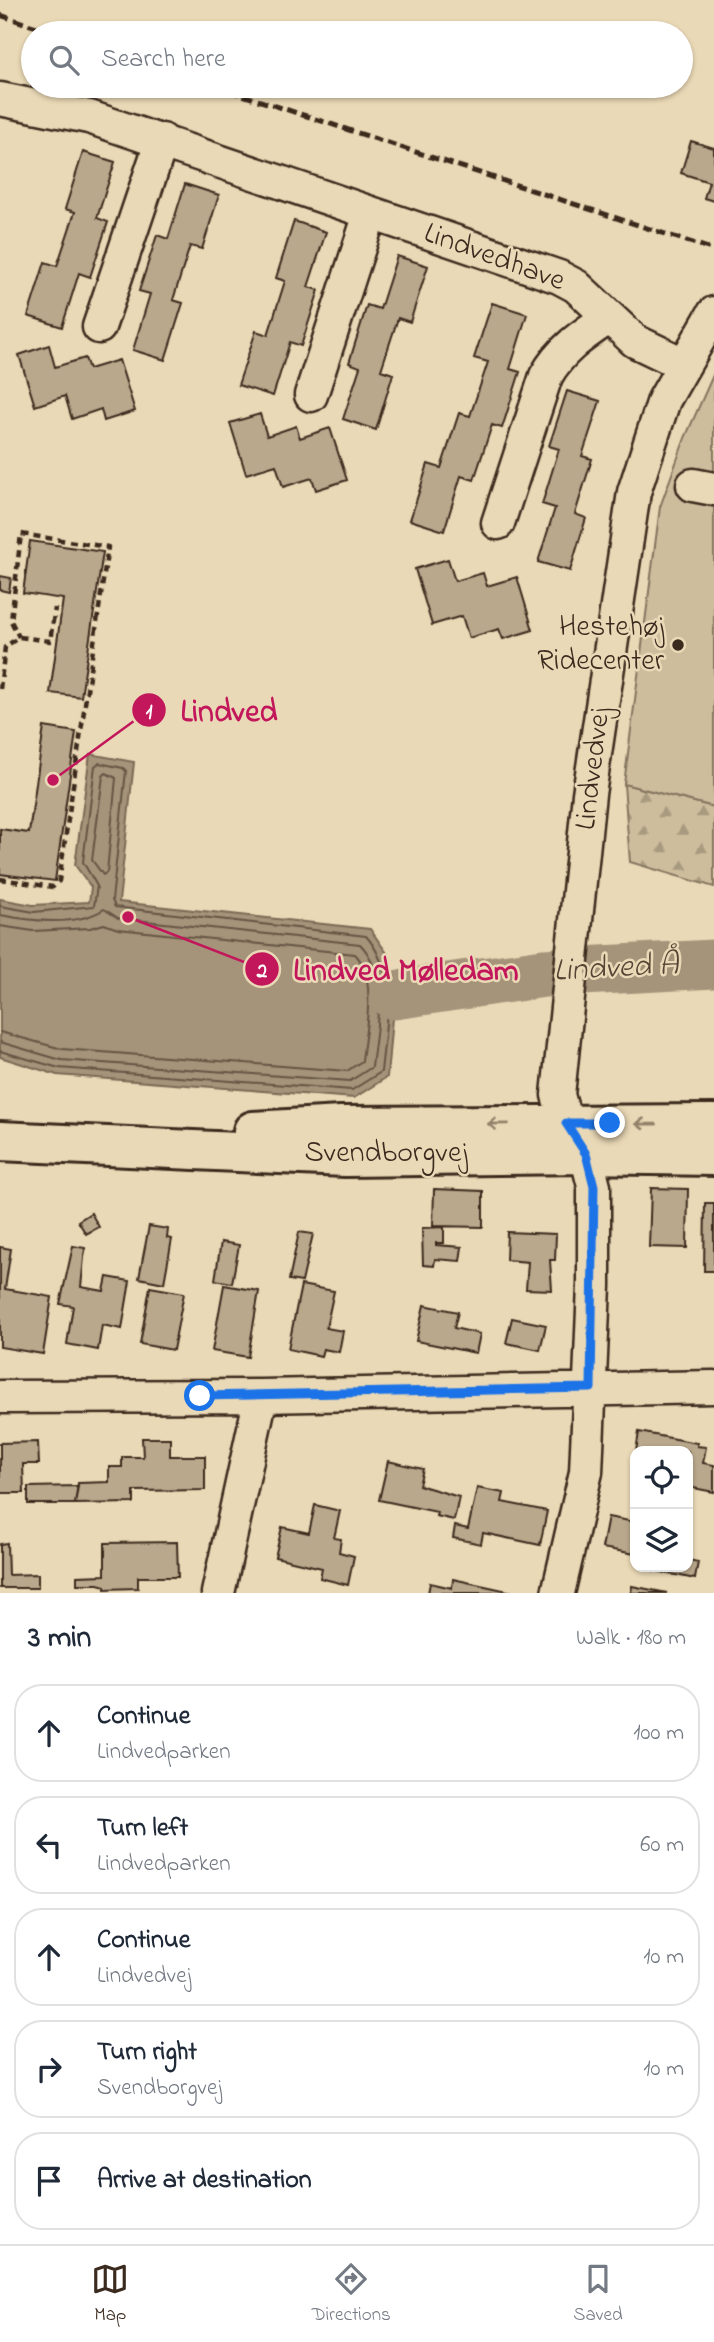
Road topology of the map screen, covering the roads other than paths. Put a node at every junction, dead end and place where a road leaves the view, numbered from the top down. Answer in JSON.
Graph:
{"nodes":[{"id":1,"x":0,"y":99,"type":"edge"},
{"id":2,"x":162,"y":140,"type":"junction"},
{"id":3,"x":370,"y":214,"type":"junction"},
{"id":4,"x":714,"y":313,"type":"edge"},
{"id":5,"x":608,"y":318,"type":"junction"},
{"id":6,"x":99,"y":327,"type":"dead end"},
{"id":7,"x":683,"y":364,"type":"junction"},
{"id":8,"x":311,"y":395,"type":"dead end"},
{"id":9,"x":498,"y":523,"type":"dead end"},
{"id":10,"x":714,"y":1124,"type":"edge"},
{"id":11,"x":576,"y":1138,"type":"junction"},
{"id":12,"x":0,"y":1141,"type":"edge"},
{"id":13,"x":714,"y":1156,"type":"edge"},
{"id":14,"x":714,"y":1387,"type":"edge"},
{"id":15,"x":591,"y":1388,"type":"junction"},
{"id":16,"x":261,"y":1396,"type":"junction"},
{"id":17,"x":0,"y":1397,"type":"edge"},
{"id":18,"x":218,"y":1593,"type":"edge"},
{"id":19,"x":558,"y":1593,"type":"edge"}],
"edges":[{"from":1,"to":2,"type":"street","name":"Lindvedhave"},
{"from":2,"to":3,"type":"street","name":"Lindvedhave"},
{"from":2,"to":6,"type":"street"},
{"from":3,"to":5,"type":"street","name":"Lindvedhave"},
{"from":3,"to":8,"type":"street"},
{"from":4,"to":7,"type":"street","name":"Lindvedvej"},
{"from":5,"to":7,"type":"street","name":"Lindvedhave"},
{"from":5,"to":9,"type":"street","name":"Lindvedhave"},
{"from":7,"to":11,"type":"street","name":"Lindvedvej"},
{"from":10,"to":11,"type":"main road","name":"Svendborgvej","one_way":true},
{"from":11,"to":12,"type":"main road","name":"Svendborgvej"},
{"from":11,"to":13,"type":"main road","name":"Svendborgvej"},
{"from":11,"to":15,"type":"street","name":"Lindvedvej"},
{"from":14,"to":15,"type":"street"},
{"from":15,"to":16,"type":"street"},
{"from":15,"to":19,"type":"street","name":"Lindvedvej"},
{"from":16,"to":17,"type":"street"},
{"from":16,"to":18,"type":"street"}]}
